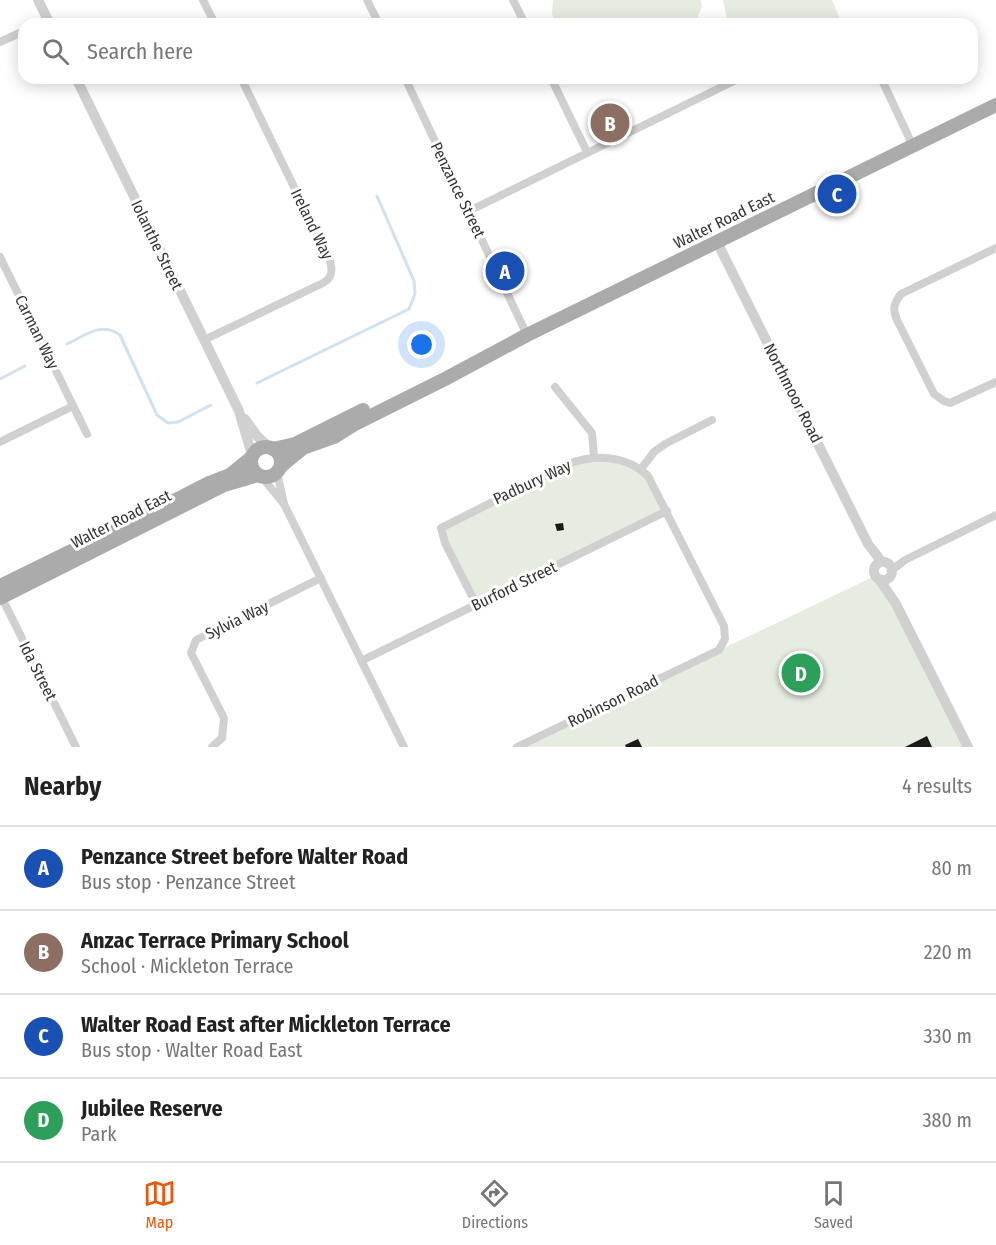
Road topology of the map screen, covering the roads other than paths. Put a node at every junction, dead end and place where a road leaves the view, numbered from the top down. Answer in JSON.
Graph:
{"nodes":[{"id":1,"x":38,"y":0,"type":"edge"},
{"id":2,"x":203,"y":0,"type":"edge"},
{"id":3,"x":367,"y":0,"type":"edge"},
{"id":4,"x":513,"y":0,"type":"edge"},
{"id":5,"x":44,"y":18,"type":"edge"},
{"id":6,"x":212,"y":18,"type":"edge"},
{"id":7,"x":376,"y":18,"type":"edge"},
{"id":8,"x":522,"y":18,"type":"edge"},
{"id":9,"x":18,"y":34,"type":"edge"},
{"id":10,"x":0,"y":42,"type":"edge"},
{"id":11,"x":79,"y":84,"type":"edge"},
{"id":12,"x":244,"y":84,"type":"edge"},
{"id":13,"x":408,"y":84,"type":"edge"},
{"id":14,"x":554,"y":84,"type":"edge"},
{"id":15,"x":729,"y":84,"type":"edge"},
{"id":16,"x":884,"y":84,"type":"edge"},
{"id":17,"x":996,"y":105,"type":"edge"},
{"id":18,"x":913,"y":146,"type":"junction"},
{"id":19,"x":587,"y":153,"type":"junction"},
{"id":20,"x":469,"y":211,"type":"junction"},
{"id":21,"x":717,"y":242,"type":"junction"},
{"id":22,"x":996,"y":248,"type":"edge"},
{"id":23,"x":0,"y":257,"type":"edge"},
{"id":24,"x":526,"y":334,"type":"junction"},
{"id":25,"x":204,"y":340,"type":"junction"},
{"id":26,"x":466,"y":366,"type":"junction"},
{"id":27,"x":996,"y":382,"type":"edge"},
{"id":28,"x":555,"y":387,"type":"dead end"},
{"id":29,"x":73,"y":406,"type":"junction"},
{"id":30,"x":239,"y":411,"type":"junction"},
{"id":31,"x":712,"y":420,"type":"dead end"},
{"id":32,"x":87,"y":434,"type":"dead end"},
{"id":33,"x":0,"y":442,"type":"edge"},
{"id":34,"x":271,"y":448,"type":"junction"},
{"id":35,"x":252,"y":457,"type":"junction"},
{"id":36,"x":594,"y":457,"type":"junction"},
{"id":37,"x":279,"y":469,"type":"junction"},
{"id":38,"x":641,"y":469,"type":"junction"},
{"id":39,"x":260,"y":476,"type":"junction"},
{"id":40,"x":284,"y":504,"type":"junction"},
{"id":41,"x":667,"y":511,"type":"junction"},
{"id":42,"x":996,"y":515,"type":"edge"},
{"id":43,"x":868,"y":544,"type":"junction"},
{"id":44,"x":888,"y":568,"type":"junction"},
{"id":45,"x":876,"y":575,"type":"junction"},
{"id":46,"x":321,"y":578,"type":"junction"},
{"id":47,"x":0,"y":594,"type":"edge"},
{"id":48,"x":476,"y":604,"type":"junction"},
{"id":49,"x":897,"y":604,"type":"junction"},
{"id":50,"x":361,"y":661,"type":"junction"},
{"id":51,"x":76,"y":747,"type":"edge"},
{"id":52,"x":212,"y":747,"type":"edge"},
{"id":53,"x":404,"y":747,"type":"edge"},
{"id":54,"x":517,"y":747,"type":"edge"},
{"id":55,"x":968,"y":747,"type":"edge"}],
"edges":[{"from":1,"to":5,"type":"street"},
{"from":2,"to":6,"type":"street"},
{"from":3,"to":7,"type":"street"},
{"from":4,"to":8,"type":"street"},
{"from":9,"to":10,"type":"street"},
{"from":11,"to":25,"type":"street","name":"Iolanthe Street"},
{"from":12,"to":25,"type":"street","name":"Ireland Way"},
{"from":13,"to":20,"type":"street","name":"Penzance Street"},
{"from":14,"to":19,"type":"street"},
{"from":15,"to":19,"type":"street"},
{"from":16,"to":18,"type":"street"},
{"from":17,"to":18,"type":"main road","name":"Walter Road East"},
{"from":18,"to":21,"type":"main road","name":"Walter Road East"},
{"from":19,"to":20,"type":"street"},
{"from":20,"to":24,"type":"street","name":"Penzance Street"},
{"from":21,"to":24,"type":"main road","name":"Walter Road East"},
{"from":21,"to":43,"type":"street","name":"Northmoor Road"},
{"from":22,"to":27,"type":"street"},
{"from":23,"to":29,"type":"street","name":"Carman Way"},
{"from":24,"to":26,"type":"main road","name":"Walter Road East"},
{"from":25,"to":30,"type":"street","name":"Iolanthe Street"},
{"from":26,"to":34,"type":"main road","name":"Walter Road East"},
{"from":26,"to":37,"type":"main road","name":"Walter Road East"},
{"from":28,"to":36,"type":"street"},
{"from":29,"to":32,"type":"street","name":"Carman Way"},
{"from":29,"to":33,"type":"street"},
{"from":30,"to":34,"type":"street","name":"Iolanthe Street"},
{"from":30,"to":35,"type":"street","name":"Iolanthe Street"},
{"from":31,"to":38,"type":"street"},
{"from":34,"to":35,"type":"main road"},
{"from":34,"to":37,"type":"main road"},
{"from":35,"to":39,"type":"main road"},
{"from":35,"to":47,"type":"main road","name":"Walter Road East"},
{"from":36,"to":38,"type":"street","name":"Padbury Way"},
{"from":36,"to":48,"type":"street","name":"Padbury Way"},
{"from":37,"to":39,"type":"main road"},
{"from":37,"to":40,"type":"street"},
{"from":38,"to":41,"type":"street"},
{"from":39,"to":40,"type":"street"},
{"from":39,"to":47,"type":"main road","name":"Walter Road East"},
{"from":40,"to":46,"type":"street"},
{"from":41,"to":48,"type":"street","name":"Burford Street"},
{"from":41,"to":54,"type":"street","name":"Robinson Road"},
{"from":42,"to":44,"type":"street"},
{"from":43,"to":44,"type":"street"},
{"from":43,"to":45,"type":"street"},
{"from":44,"to":45,"type":"street"},
{"from":44,"to":45,"type":"street"},
{"from":44,"to":49,"type":"street"},
{"from":45,"to":49,"type":"street"},
{"from":46,"to":50,"type":"street"},
{"from":46,"to":52,"type":"street","name":"Sylvia Way"},
{"from":47,"to":51,"type":"street","name":"Ida Street"},
{"from":48,"to":50,"type":"street","name":"Burford Street"},
{"from":49,"to":55,"type":"street"},
{"from":50,"to":53,"type":"street"}]}
